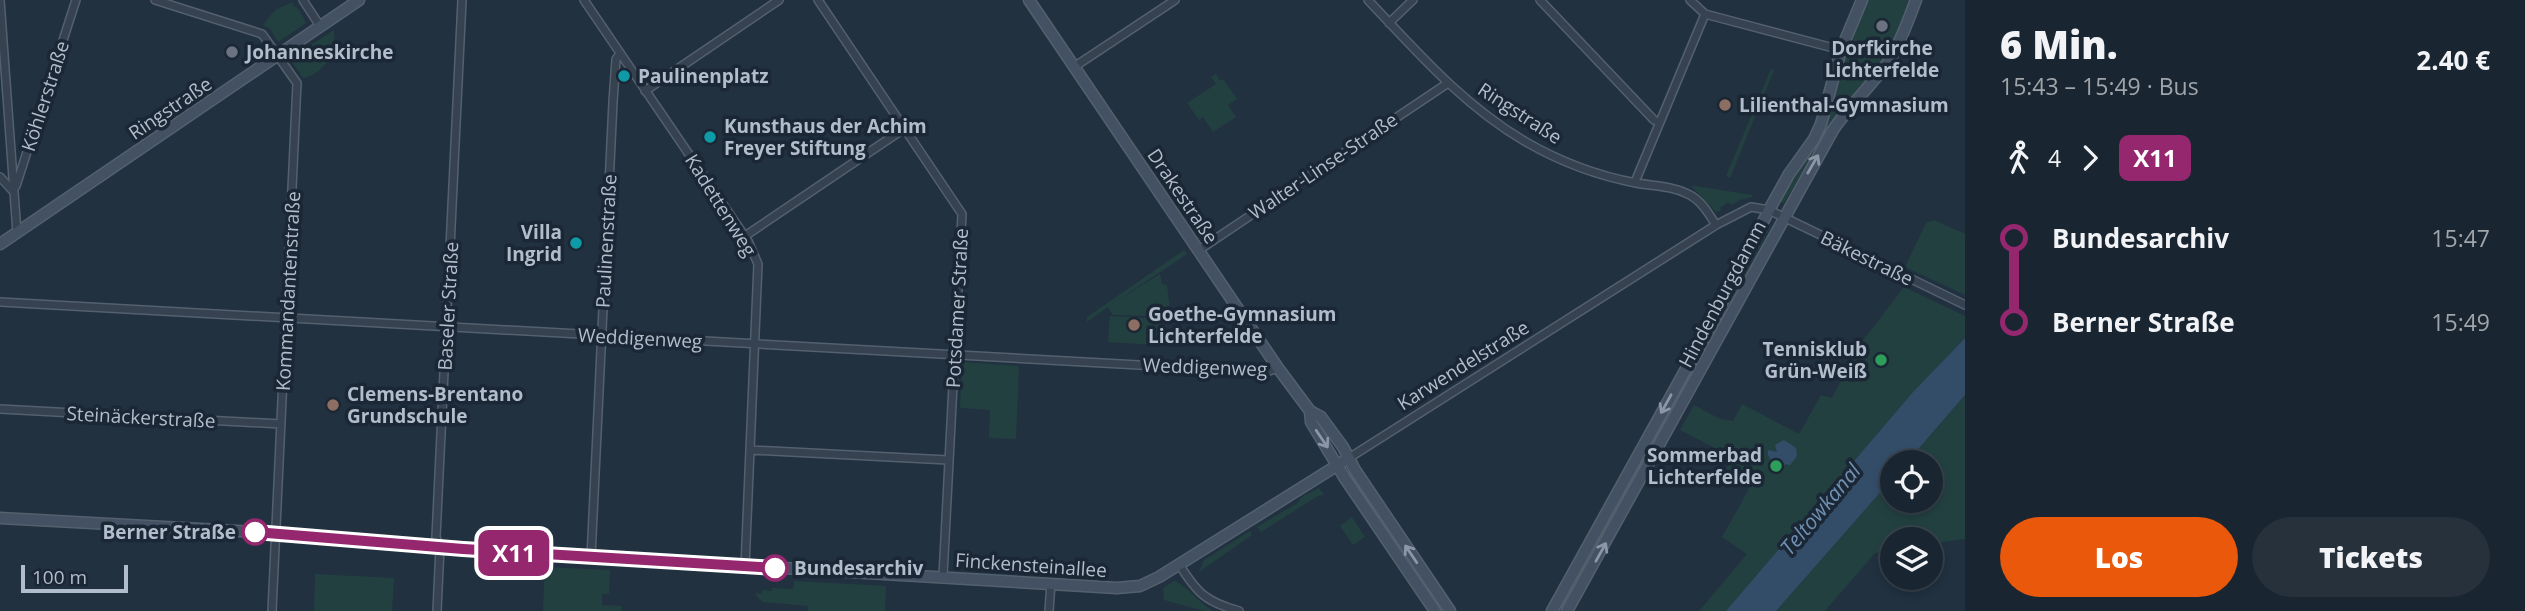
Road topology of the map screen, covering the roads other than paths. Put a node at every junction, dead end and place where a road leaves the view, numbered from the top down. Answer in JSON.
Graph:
{"nodes":[{"id":1,"x":0,"y":0,"type":"edge"},
{"id":2,"x":76,"y":0,"type":"edge"},
{"id":3,"x":155,"y":0,"type":"edge"},
{"id":4,"x":303,"y":0,"type":"edge"},
{"id":5,"x":359,"y":0,"type":"edge"},
{"id":6,"x":462,"y":0,"type":"edge"},
{"id":7,"x":584,"y":0,"type":"edge"},
{"id":8,"x":779,"y":0,"type":"edge"},
{"id":9,"x":818,"y":0,"type":"edge"},
{"id":10,"x":1029,"y":0,"type":"edge"},
{"id":11,"x":1175,"y":0,"type":"edge"},
{"id":12,"x":1368,"y":0,"type":"edge"},
{"id":13,"x":1413,"y":0,"type":"edge"},
{"id":14,"x":1540,"y":0,"type":"edge"},
{"id":15,"x":1690,"y":0,"type":"edge"},
{"id":16,"x":1862,"y":0,"type":"edge"},
{"id":17,"x":1916,"y":0,"type":"edge"},
{"id":18,"x":1705,"y":14,"type":"junction"},
{"id":19,"x":1389,"y":23,"type":"junction"},
{"id":20,"x":320,"y":26,"type":"junction"},
{"id":21,"x":1841,"y":50,"type":"junction"},
{"id":22,"x":620,"y":54,"type":"junction"},
{"id":23,"x":278,"y":55,"type":"junction"},
{"id":24,"x":1074,"y":67,"type":"junction"},
{"id":25,"x":1448,"y":83,"type":"junction"},
{"id":26,"x":645,"y":90,"type":"junction"},
{"id":27,"x":1659,"y":122,"type":"junction"},
{"id":28,"x":905,"y":128,"type":"junction"},
{"id":29,"x":0,"y":177,"type":"edge"},
{"id":30,"x":1635,"y":182,"type":"junction"},
{"id":31,"x":13,"y":192,"type":"junction"},
{"id":32,"x":1769,"y":210,"type":"junction"},
{"id":33,"x":1783,"y":218,"type":"junction"},
{"id":34,"x":1716,"y":225,"type":"junction"},
{"id":35,"x":17,"y":233,"type":"junction"},
{"id":36,"x":745,"y":236,"type":"junction"},
{"id":37,"x":0,"y":244,"type":"edge"},
{"id":38,"x":1199,"y":250,"type":"junction"},
{"id":39,"x":0,"y":302,"type":"edge"},
{"id":40,"x":1965,"y":305,"type":"edge"},
{"id":41,"x":286,"y":319,"type":"junction"},
{"id":42,"x":447,"y":328,"type":"junction"},
{"id":43,"x":602,"y":336,"type":"junction"},
{"id":44,"x":756,"y":345,"type":"junction"},
{"id":45,"x":954,"y":355,"type":"junction"},
{"id":46,"x":1278,"y":368,"type":"junction"},
{"id":47,"x":0,"y":409,"type":"edge"},
{"id":48,"x":1310,"y":411,"type":"junction"},
{"id":49,"x":281,"y":424,"type":"junction"},
{"id":50,"x":750,"y":450,"type":"junction"},
{"id":51,"x":1349,"y":458,"type":"junction"},
{"id":52,"x":948,"y":460,"type":"junction"},
{"id":53,"x":1338,"y":466,"type":"junction"},
{"id":54,"x":0,"y":518,"type":"edge"},
{"id":55,"x":276,"y":533,"type":"junction"},
{"id":56,"x":440,"y":547,"type":"junction"},
{"id":57,"x":592,"y":557,"type":"junction"},
{"id":58,"x":1179,"y":565,"type":"junction"},
{"id":59,"x":745,"y":566,"type":"junction"},
{"id":60,"x":943,"y":576,"type":"junction"},
{"id":61,"x":1051,"y":583,"type":"junction"},
{"id":62,"x":272,"y":611,"type":"edge"},
{"id":63,"x":437,"y":611,"type":"edge"},
{"id":64,"x":1049,"y":611,"type":"edge"},
{"id":65,"x":1239,"y":611,"type":"edge"},
{"id":66,"x":1435,"y":611,"type":"edge"},
{"id":67,"x":1450,"y":611,"type":"edge"},
{"id":68,"x":1552,"y":611,"type":"edge"},
{"id":69,"x":1567,"y":611,"type":"edge"}],
"edges":[{"from":1,"to":31,"type":"street"},
{"from":2,"to":31,"type":"street","name":"Köhlerstraße"},
{"from":3,"to":23,"type":"street","name":"Kommandantenstraße"},
{"from":4,"to":20,"type":"street"},
{"from":5,"to":20,"type":"main road","name":"Ringstraße"},
{"from":6,"to":42,"type":"street","name":"Baseler Straße"},
{"from":7,"to":22,"type":"street","name":"Kadettenweg"},
{"from":8,"to":26,"type":"street"},
{"from":9,"to":28,"type":"street","name":"Potsdamer Straße"},
{"from":10,"to":24,"type":"main road","name":"Drakestraße"},
{"from":11,"to":24,"type":"street"},
{"from":12,"to":19,"type":"street","name":"Ringstraße"},
{"from":13,"to":19,"type":"street"},
{"from":14,"to":27,"type":"street"},
{"from":15,"to":18,"type":"street"},
{"from":16,"to":21,"type":"main road","name":"Hindenburgdamm"},
{"from":33,"to":17,"type":"main road","name":"Hindenburgdamm","one_way":true},
{"from":18,"to":21,"type":"street"},
{"from":18,"to":27,"type":"street"},
{"from":19,"to":25,"type":"street","name":"Ringstraße"},
{"from":20,"to":23,"type":"main road","name":"Ringstraße"},
{"from":21,"to":32,"type":"main road","name":"Hindenburgdamm"},
{"from":22,"to":26,"type":"street","name":"Kadettenweg"},
{"from":22,"to":43,"type":"street","name":"Paulinenstraße"},
{"from":23,"to":35,"type":"main road","name":"Ringstraße"},
{"from":23,"to":41,"type":"street","name":"Kommandantenstraße"},
{"from":24,"to":38,"type":"main road","name":"Drakestraße"},
{"from":25,"to":30,"type":"street","name":"Ringstraße"},
{"from":25,"to":38,"type":"street","name":"Walter-Linse-Straße"},
{"from":26,"to":36,"type":"street","name":"Kadettenweg"},
{"from":27,"to":30,"type":"street"},
{"from":28,"to":36,"type":"street"},
{"from":28,"to":45,"type":"street","name":"Potsdamer Straße"},
{"from":29,"to":31,"type":"street"},
{"from":30,"to":34,"type":"street","name":"Ringstraße"},
{"from":31,"to":35,"type":"street"},
{"from":32,"to":33,"type":"street","name":"Bäkestraße"},
{"from":32,"to":34,"type":"street","name":"Karwendelstraße"},
{"from":32,"to":68,"type":"main road","name":"Hindenburgdamm","one_way":true},
{"from":33,"to":40,"type":"street","name":"Bäkestraße"},
{"from":69,"to":33,"type":"main road","name":"Hindenburgdamm","one_way":true},
{"from":34,"to":51,"type":"street","name":"Karwendelstraße"},
{"from":35,"to":37,"type":"main road","name":"Ringstraße"},
{"from":36,"to":44,"type":"street","name":"Kadettenweg"},
{"from":38,"to":46,"type":"main road","name":"Drakestraße"},
{"from":39,"to":41,"type":"street","name":"Weddigenweg"},
{"from":41,"to":42,"type":"street","name":"Weddigenweg"},
{"from":41,"to":49,"type":"street","name":"Kommandantenstraße"},
{"from":42,"to":43,"type":"street","name":"Weddigenweg"},
{"from":42,"to":56,"type":"street","name":"Baseler Straße"},
{"from":43,"to":44,"type":"street","name":"Weddigenweg"},
{"from":43,"to":57,"type":"street","name":"Paulinenstraße"},
{"from":44,"to":45,"type":"street","name":"Weddigenweg"},
{"from":44,"to":50,"type":"street","name":"Kadettenweg"},
{"from":45,"to":46,"type":"street","name":"Weddigenweg"},
{"from":45,"to":52,"type":"street","name":"Potsdamer Straße"},
{"from":46,"to":48,"type":"main road","name":"Drakestraße"},
{"from":47,"to":49,"type":"street","name":"Steinäckerstraße"},
{"from":48,"to":51,"type":"main road","name":"Drakestraße"},
{"from":48,"to":53,"type":"main road","name":"Drakestraße","one_way":true},
{"from":49,"to":55,"type":"street","name":"Kommandantenstraße"},
{"from":50,"to":52,"type":"street"},
{"from":50,"to":59,"type":"street","name":"Kadettenweg"},
{"from":51,"to":53,"type":"main road","name":"Karwendelstraße"},
{"from":67,"to":51,"type":"main road","name":"Drakestraße","one_way":true},
{"from":52,"to":60,"type":"street","name":"Potsdamer Straße"},
{"from":53,"to":58,"type":"main road","name":"Karwendelstraße"},
{"from":53,"to":66,"type":"main road","name":"Drakestraße"},
{"from":54,"to":55,"type":"main road","name":"Finckensteinallee"},
{"from":55,"to":56,"type":"main road","name":"Finckensteinallee"},
{"from":55,"to":62,"type":"street"},
{"from":56,"to":57,"type":"main road","name":"Finckensteinallee"},
{"from":56,"to":63,"type":"street","name":"Baseler Straße"},
{"from":57,"to":59,"type":"main road","name":"Finckensteinallee"},
{"from":58,"to":61,"type":"main road","name":"Finckensteinallee"},
{"from":58,"to":65,"type":"street"},
{"from":59,"to":60,"type":"main road","name":"Finckensteinallee"},
{"from":60,"to":61,"type":"main road","name":"Finckensteinallee"},
{"from":61,"to":64,"type":"street"}]}
